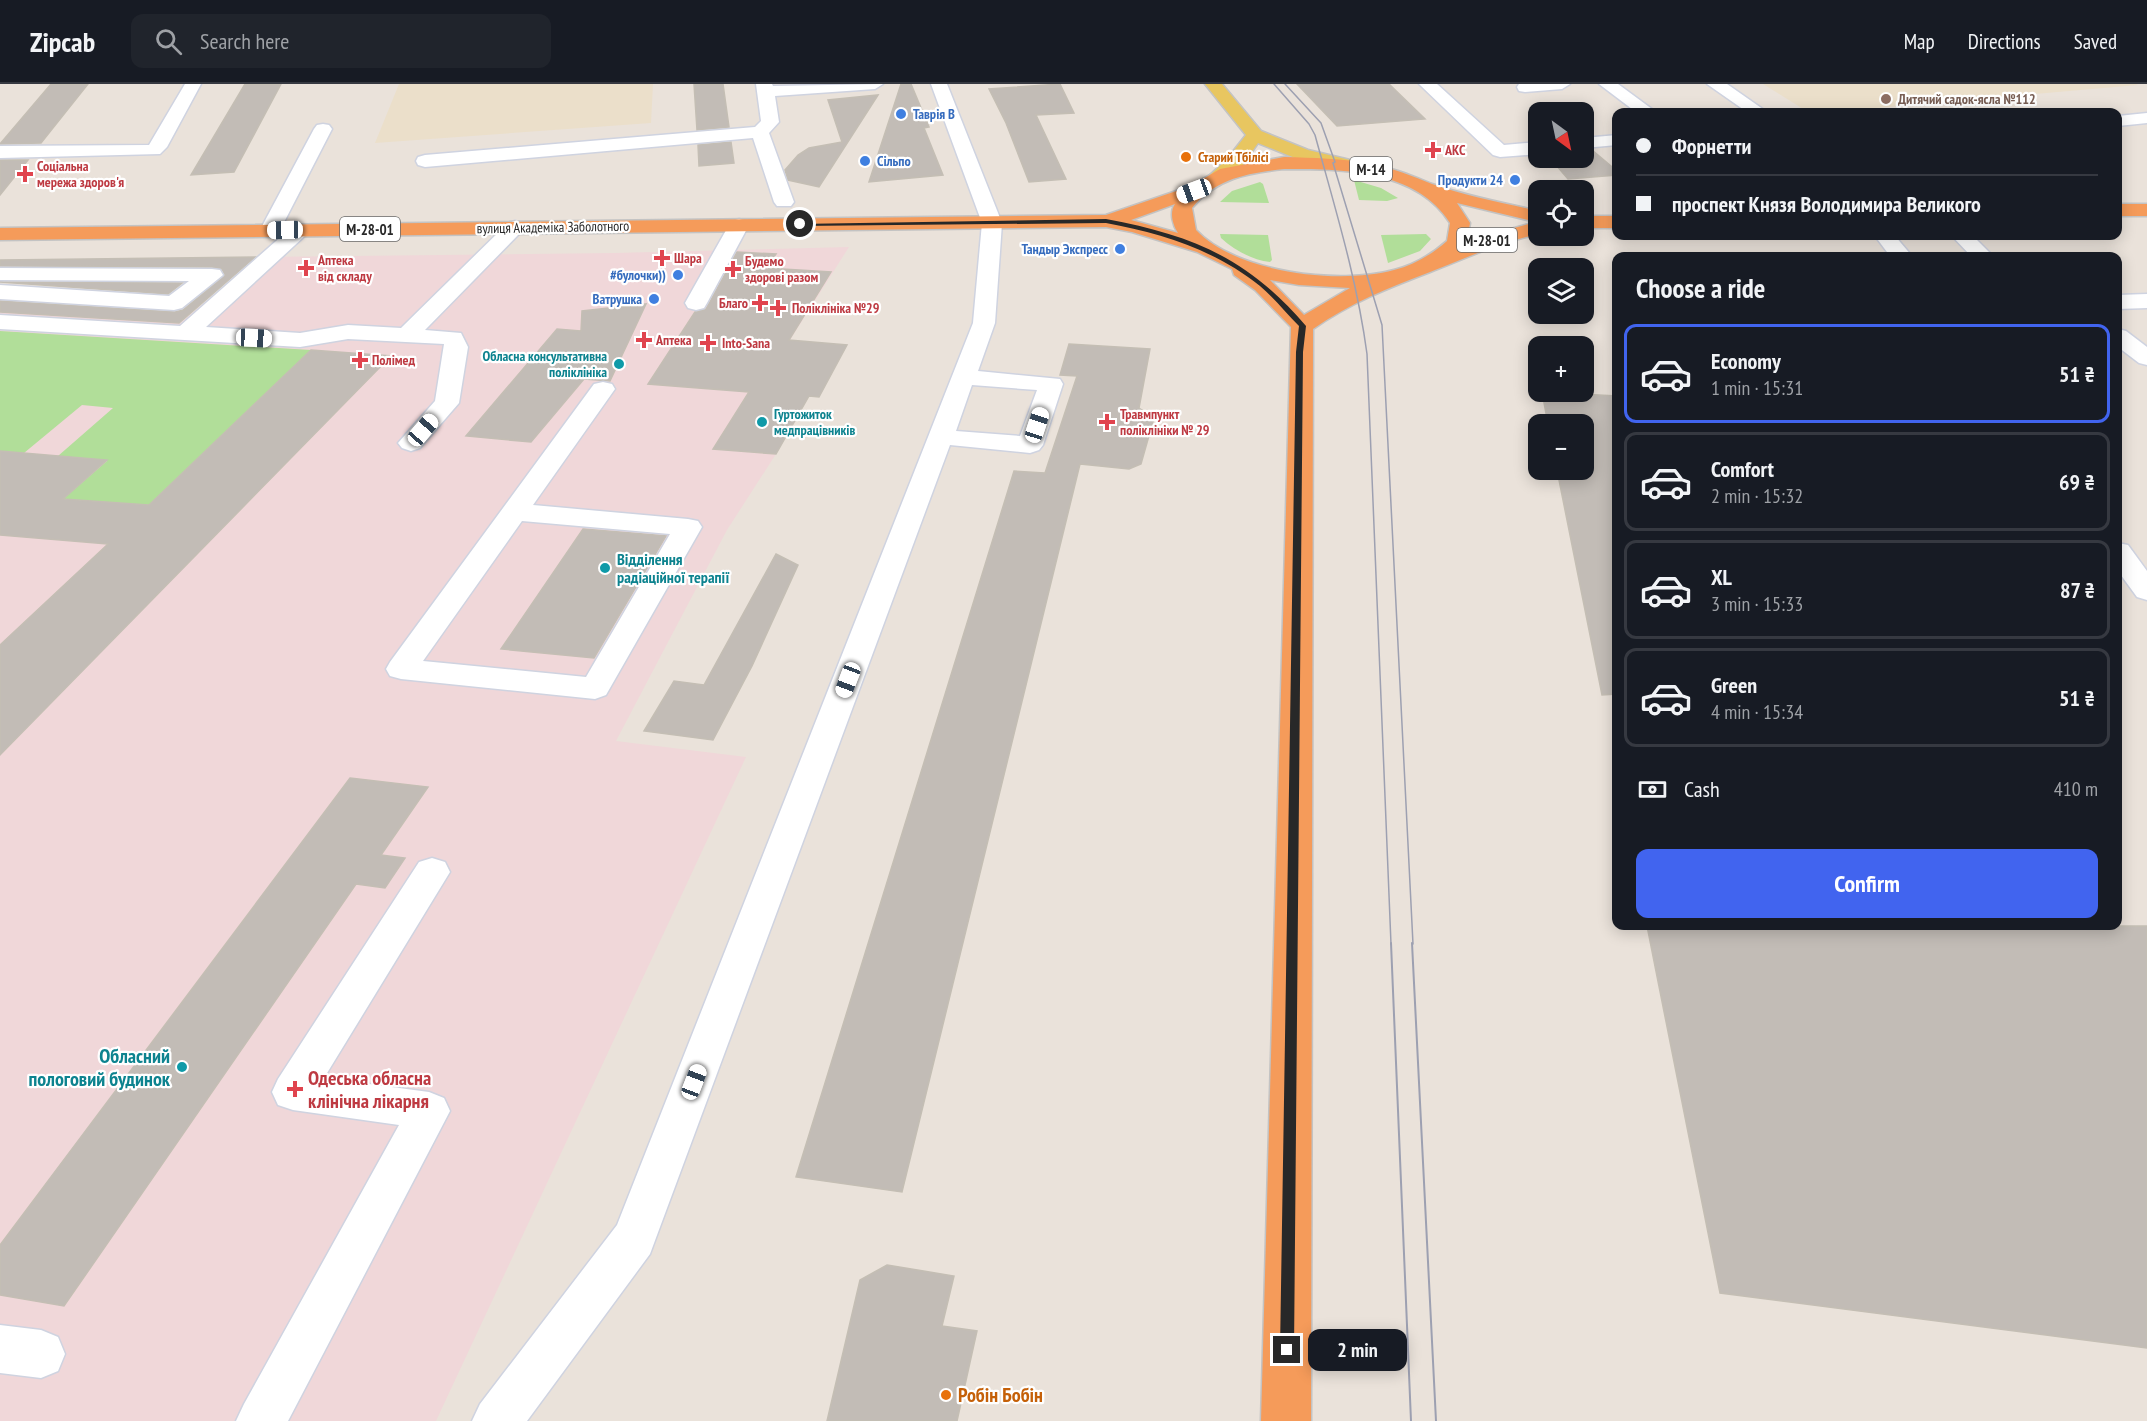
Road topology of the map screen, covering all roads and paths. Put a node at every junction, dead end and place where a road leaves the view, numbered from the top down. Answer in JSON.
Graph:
{"nodes":[{"id":1,"x":193,"y":84,"type":"edge"},
{"id":2,"x":875,"y":84,"type":"edge"},
{"id":3,"x":939,"y":84,"type":"edge"},
{"id":4,"x":1213,"y":84,"type":"edge"},
{"id":5,"x":1426,"y":84,"type":"edge"},
{"id":6,"x":1562,"y":84,"type":"edge"},
{"id":7,"x":1607,"y":84,"type":"edge"},
{"id":8,"x":1715,"y":84,"type":"edge"},
{"id":9,"x":1526,"y":87,"type":"dead end"},
{"id":10,"x":764,"y":88,"type":"edge"},
{"id":11,"x":1641,"y":108,"type":"edge"},
{"id":12,"x":1752,"y":108,"type":"edge"},
{"id":13,"x":2147,"y":118,"type":"edge"},
{"id":14,"x":2122,"y":121,"type":"edge"},
{"id":15,"x":323,"y":129,"type":"dead end"},
{"id":16,"x":760,"y":132,"type":"junction"},
{"id":17,"x":1255,"y":135,"type":"junction"},
{"id":18,"x":1612,"y":140,"type":"edge"},
{"id":19,"x":1594,"y":142,"type":"edge"},
{"id":20,"x":1528,"y":149,"type":"edge"},
{"id":21,"x":1,"y":153,"type":"edge"},
{"id":22,"x":425,"y":161,"type":"dead end"},
{"id":23,"x":1343,"y":164,"type":"junction"},
{"id":24,"x":1219,"y":176,"type":"junction"},
{"id":25,"x":1422,"y":186,"type":"junction"},
{"id":26,"x":1194,"y":191,"type":"junction"},
{"id":27,"x":784,"y":202,"type":"dead end"},
{"id":28,"x":2122,"y":210,"type":"edge"},
{"id":29,"x":2147,"y":210,"type":"edge"},
{"id":30,"x":1528,"y":214,"type":"edge"},
{"id":31,"x":1106,"y":221,"type":"junction"},
{"id":32,"x":992,"y":222,"type":"junction"},
{"id":33,"x":1594,"y":222,"type":"edge"},
{"id":34,"x":1612,"y":222,"type":"edge"},
{"id":35,"x":740,"y":225,"type":"junction"},
{"id":36,"x":515,"y":227,"type":"junction"},
{"id":37,"x":270,"y":230,"type":"junction"},
{"id":38,"x":300,"y":230,"type":"junction"},
{"id":39,"x":1528,"y":230,"type":"edge"},
{"id":40,"x":0,"y":234,"type":"edge"},
{"id":41,"x":1888,"y":240,"type":"edge"},
{"id":42,"x":1966,"y":240,"type":"edge"},
{"id":43,"x":1201,"y":247,"type":"junction"},
{"id":44,"x":1898,"y":252,"type":"edge"},
{"id":45,"x":1978,"y":252,"type":"edge"},
{"id":46,"x":1438,"y":260,"type":"junction"},
{"id":47,"x":1231,"y":263,"type":"junction"},
{"id":48,"x":1406,"y":273,"type":"junction"},
{"id":49,"x":0,"y":274,"type":"edge"},
{"id":50,"x":0,"y":292,"type":"edge"},
{"id":51,"x":2122,"y":302,"type":"edge"},
{"id":52,"x":2147,"y":302,"type":"edge"},
{"id":53,"x":696,"y":303,"type":"dead end"},
{"id":54,"x":0,"y":322,"type":"edge"},
{"id":55,"x":1302,"y":326,"type":"junction"},
{"id":56,"x":184,"y":334,"type":"junction"},
{"id":57,"x":407,"y":335,"type":"junction"},
{"id":58,"x":2122,"y":339,"type":"edge"},
{"id":59,"x":2147,"y":358,"type":"edge"},
{"id":60,"x":963,"y":377,"type":"junction"},
{"id":61,"x":603,"y":389,"type":"dead end"},
{"id":62,"x":942,"y":437,"type":"junction"},
{"id":63,"x":411,"y":443,"type":"dead end"},
{"id":64,"x":514,"y":512,"type":"junction"},
{"id":65,"x":2122,"y":557,"type":"edge"},
{"id":66,"x":2147,"y":591,"type":"edge"},
{"id":67,"x":432,"y":872,"type":"dead end"},
{"id":68,"x":261,"y":1421,"type":"edge"},
{"id":69,"x":497,"y":1421,"type":"edge"},
{"id":70,"x":1286,"y":1421,"type":"edge"}],
"edges":[{"from":1,"to":21,"type":"street"},
{"from":2,"to":10,"type":"street"},
{"from":3,"to":32,"type":"street"},
{"from":4,"to":17,"type":"main road","number":"М-14"},
{"from":5,"to":20,"type":"street"},
{"from":6,"to":9,"type":"street"},
{"from":7,"to":11,"type":"street"},
{"from":8,"to":12,"type":"street"},
{"from":10,"to":16,"type":"street"},
{"from":13,"to":14,"type":"street"},
{"from":15,"to":37,"type":"street"},
{"from":16,"to":22,"type":"street"},
{"from":16,"to":27,"type":"street"},
{"from":17,"to":23,"type":"main road","number":"М-14"},
{"from":17,"to":24,"type":"main road","number":"М-14"},
{"from":18,"to":19,"type":"street"},
{"from":23,"to":24,"type":"highway","number":"М-14"},
{"from":23,"to":25,"type":"highway","number":"М-14"},
{"from":24,"to":26,"type":"highway","number":"М-14"},
{"from":25,"to":30,"type":"highway","number":"М-28-01"},
{"from":25,"to":46,"type":"highway","number":"М-14"},
{"from":26,"to":31,"type":"highway","name":"вулиця Академіка Заболотного","number":"М-28-01"},
{"from":26,"to":43,"type":"highway","number":"М-14"},
{"from":28,"to":29,"type":"highway"},
{"from":31,"to":32,"type":"highway","name":"вулиця Академіка Заболотного","number":"М-28-01"},
{"from":31,"to":43,"type":"highway","name":"вулиця Академіка Заболотного","number":"М-28-01"},
{"from":32,"to":35,"type":"highway","name":"вулиця Академіка Заболотного","number":"М-28-01"},
{"from":32,"to":60,"type":"street"},
{"from":33,"to":34,"type":"highway"},
{"from":35,"to":36,"type":"highway","name":"вулиця Академіка Заболотного","number":"М-28-01"},
{"from":35,"to":53,"type":"street"},
{"from":36,"to":38,"type":"highway","name":"вулиця Академіка Заболотного","number":"М-28-01"},
{"from":36,"to":57,"type":"street"},
{"from":37,"to":38,"type":"highway","name":"вулиця Академіка Заболотного","number":"М-28-01"},
{"from":37,"to":40,"type":"highway","name":"вулиця Академіка Заболотного","number":"М-28-01"},
{"from":38,"to":56,"type":"street"},
{"from":39,"to":46,"type":"highway","number":"М-28-01"},
{"from":41,"to":44,"type":"street"},
{"from":42,"to":45,"type":"street"},
{"from":43,"to":47,"type":"highway","number":"М-14"},
{"from":46,"to":48,"type":"highway","number":"М-14"},
{"from":47,"to":48,"type":"highway","number":"М-14"},
{"from":47,"to":55,"type":"highway","number":"М-14"},
{"from":48,"to":55,"type":"highway","number":"М-14"},
{"from":49,"to":50,"type":"street"},
{"from":51,"to":52,"type":"street"},
{"from":54,"to":56,"type":"street"},
{"from":55,"to":70,"type":"highway"},
{"from":56,"to":57,"type":"street"},
{"from":57,"to":63,"type":"street"},
{"from":58,"to":59,"type":"street"},
{"from":60,"to":62,"type":"street"},
{"from":60,"to":62,"type":"street"},
{"from":61,"to":64,"type":"street"},
{"from":62,"to":69,"type":"street"},
{"from":64,"to":64,"type":"street"},
{"from":65,"to":66,"type":"street"},
{"from":67,"to":68,"type":"street"}]}
